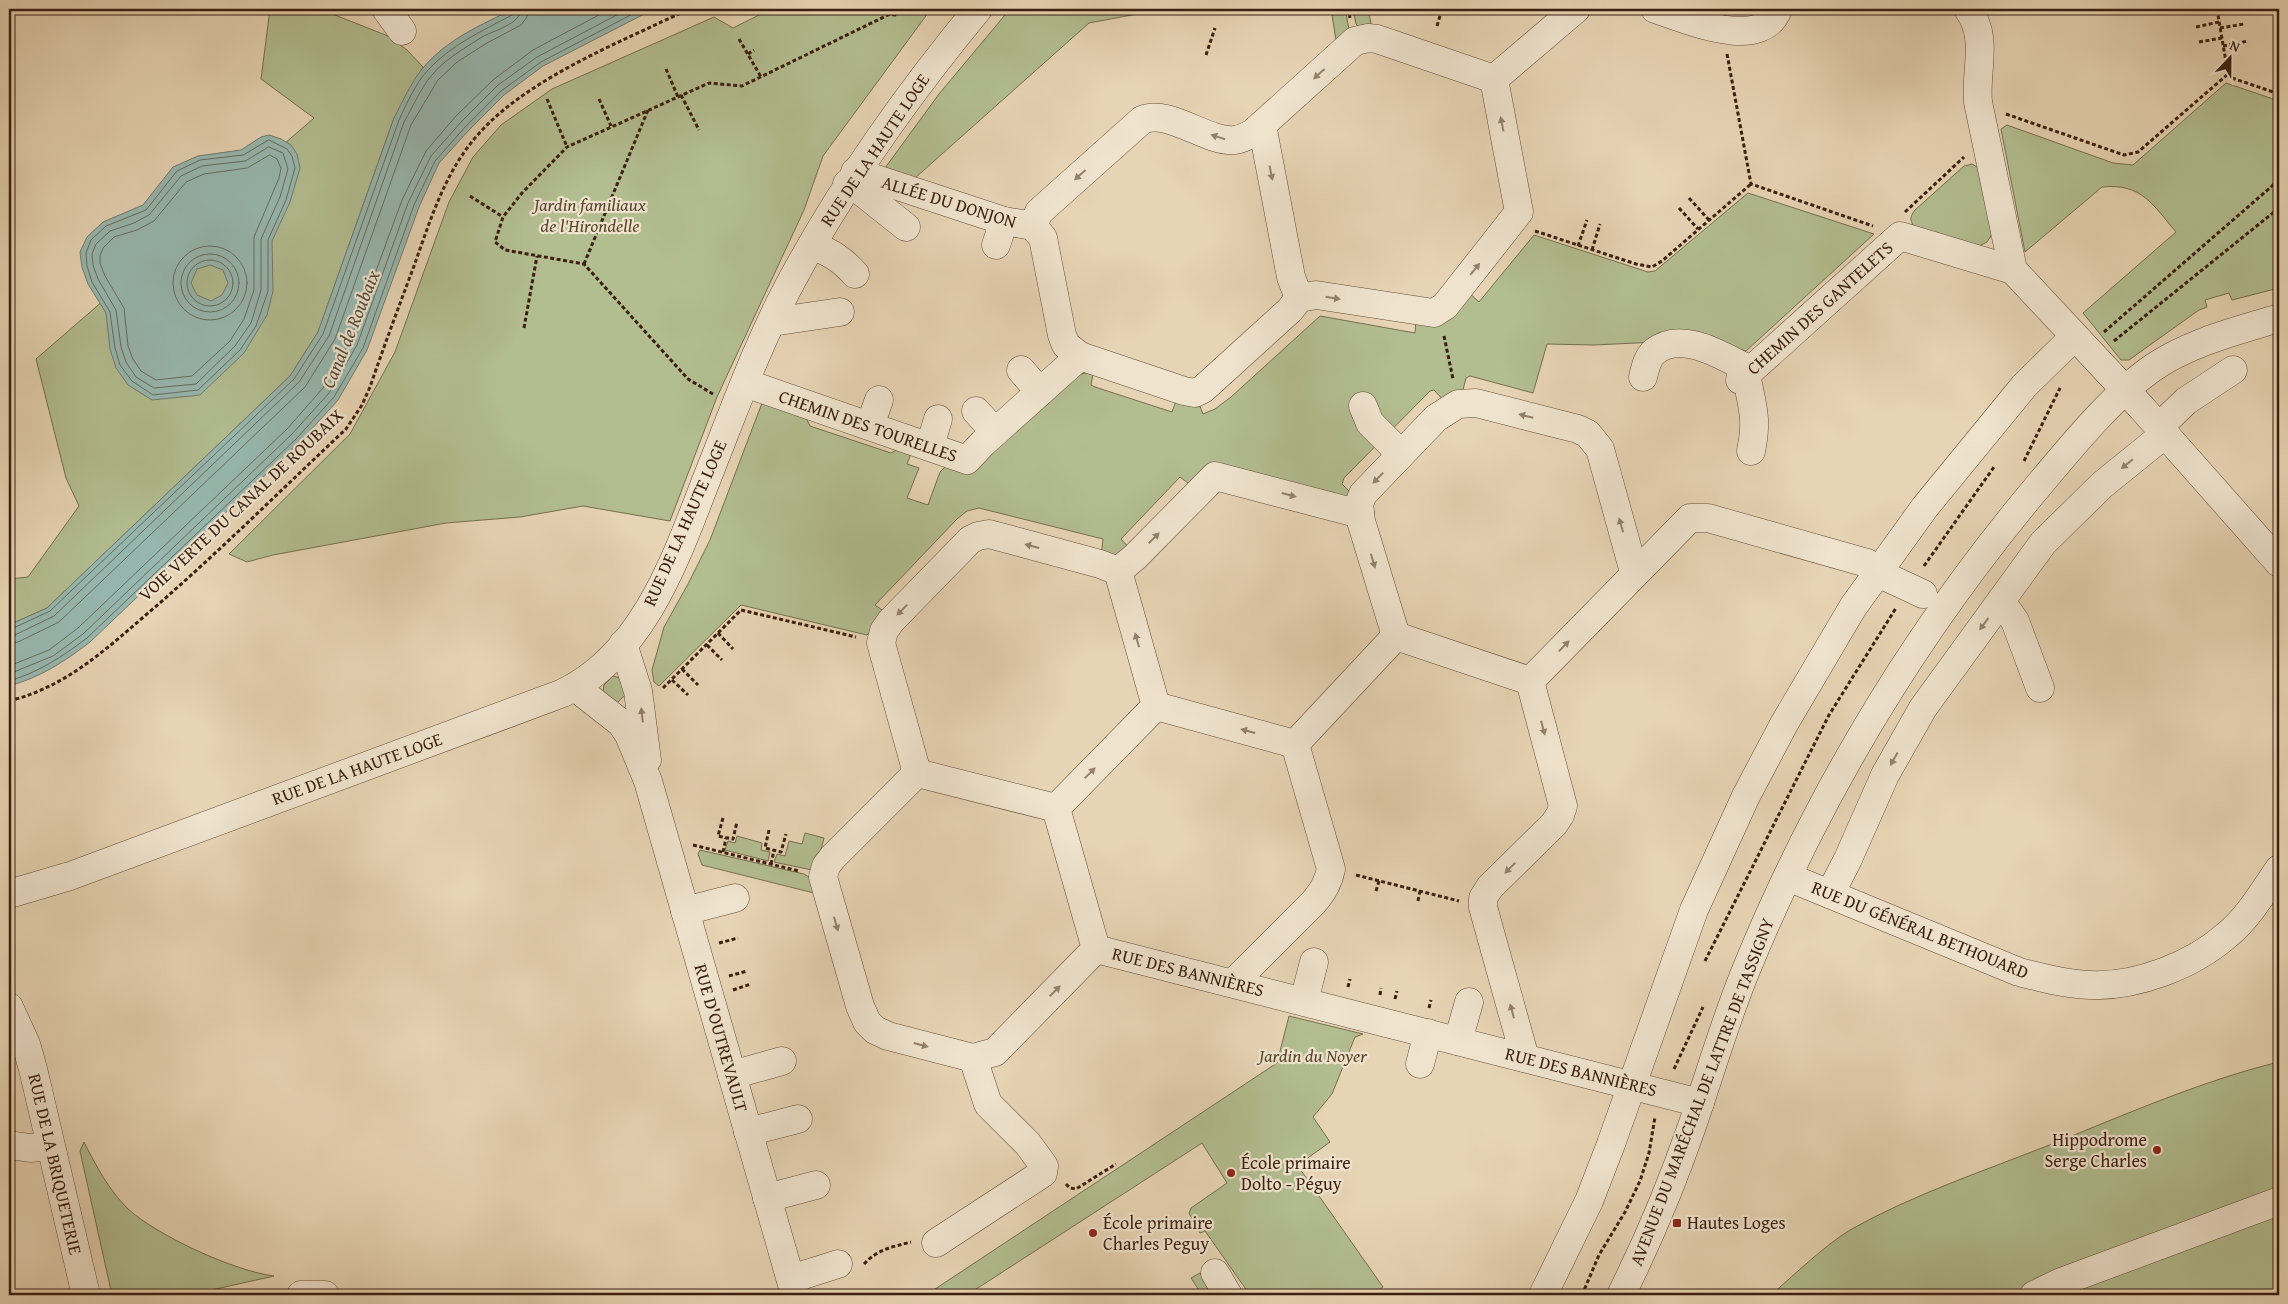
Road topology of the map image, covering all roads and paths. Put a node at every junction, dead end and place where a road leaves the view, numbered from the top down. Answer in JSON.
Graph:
{"nodes":[{"id":1,"x":386,"y":9,"type":"edge"},
{"id":2,"x":689,"y":9,"type":"edge"},
{"id":3,"x":909,"y":9,"type":"edge"},
{"id":4,"x":978,"y":9,"type":"edge"},
{"id":5,"x":1442,"y":9,"type":"edge"},
{"id":6,"x":1576,"y":9,"type":"edge"},
{"id":7,"x":1655,"y":9,"type":"edge"},
{"id":8,"x":1778,"y":9,"type":"edge"},
{"id":9,"x":1968,"y":9,"type":"edge"},
{"id":10,"x":2216,"y":9,"type":"edge"},
{"id":11,"x":2219,"y":22,"type":"junction"},
{"id":12,"x":2244,"y":24,"type":"dead end"},
{"id":13,"x":1437,"y":26,"type":"dead end"},
{"id":14,"x":2196,"y":27,"type":"dead end"},
{"id":15,"x":1215,"y":28,"type":"dead end"},
{"id":16,"x":2220,"y":28,"type":"junction"},
{"id":17,"x":1722,"y":29,"type":"junction"},
{"id":18,"x":402,"y":31,"type":"dead end"},
{"id":19,"x":2222,"y":38,"type":"junction"},
{"id":20,"x":739,"y":39,"type":"dead end"},
{"id":21,"x":2248,"y":41,"type":"dead end"},
{"id":22,"x":2199,"y":42,"type":"dead end"},
{"id":23,"x":2223,"y":46,"type":"junction"},
{"id":24,"x":754,"y":50,"type":"dead end"},
{"id":25,"x":748,"y":54,"type":"junction"},
{"id":26,"x":1206,"y":55,"type":"dead end"},
{"id":27,"x":750,"y":58,"type":"junction"},
{"id":28,"x":744,"y":62,"type":"dead end"},
{"id":29,"x":666,"y":69,"type":"dead end"},
{"id":30,"x":2228,"y":74,"type":"junction"},
{"id":31,"x":761,"y":77,"type":"junction"},
{"id":32,"x":1494,"y":79,"type":"junction"},
{"id":33,"x":2279,"y":94,"type":"edge"},
{"id":34,"x":680,"y":96,"type":"junction"},
{"id":35,"x":547,"y":99,"type":"dead end"},
{"id":36,"x":598,"y":99,"type":"dead end"},
{"id":37,"x":1978,"y":102,"type":"junction"},
{"id":38,"x":648,"y":110,"type":"junction"},
{"id":39,"x":1262,"y":125,"type":"junction"},
{"id":40,"x":611,"y":126,"type":"junction"},
{"id":41,"x":699,"y":130,"type":"dead end"},
{"id":42,"x":1987,"y":136,"type":"junction"},
{"id":43,"x":567,"y":146,"type":"junction"},
{"id":44,"x":851,"y":178,"type":"junction"},
{"id":45,"x":1751,"y":184,"type":"junction"},
{"id":46,"x":470,"y":196,"type":"dead end"},
{"id":47,"x":1689,"y":198,"type":"dead end"},
{"id":48,"x":1678,"y":208,"type":"dead end"},
{"id":49,"x":503,"y":216,"type":"junction"},
{"id":50,"x":1587,"y":220,"type":"dead end"},
{"id":51,"x":1709,"y":220,"type":"junction"},
{"id":52,"x":1512,"y":222,"type":"junction"},
{"id":53,"x":1600,"y":224,"type":"dead end"},
{"id":54,"x":1034,"y":226,"type":"junction"},
{"id":55,"x":906,"y":227,"type":"dead end"},
{"id":56,"x":1698,"y":229,"type":"junction"},
{"id":57,"x":1900,"y":236,"type":"junction"},
{"id":58,"x":812,"y":245,"type":"junction"},
{"id":59,"x":1578,"y":246,"type":"junction"},
{"id":60,"x":1592,"y":250,"type":"junction"},
{"id":61,"x":537,"y":256,"type":"junction"},
{"id":62,"x":584,"y":264,"type":"junction"},
{"id":63,"x":2013,"y":270,"type":"junction"},
{"id":64,"x":855,"y":274,"type":"dead end"},
{"id":65,"x":1299,"y":298,"type":"junction"},
{"id":66,"x":1439,"y":311,"type":"junction"},
{"id":67,"x":840,"y":312,"type":"dead end"},
{"id":68,"x":2279,"y":318,"type":"edge"},
{"id":69,"x":772,"y":322,"type":"junction"},
{"id":70,"x":524,"y":328,"type":"dead end"},
{"id":71,"x":2074,"y":337,"type":"junction"},
{"id":72,"x":1080,"y":356,"type":"junction"},
{"id":73,"x":1021,"y":370,"type":"dead end"},
{"id":74,"x":2234,"y":370,"type":"dead end"},
{"id":75,"x":1745,"y":374,"type":"junction"},
{"id":76,"x":1643,"y":377,"type":"dead end"},
{"id":77,"x":745,"y":383,"type":"junction"},
{"id":78,"x":2126,"y":391,"type":"junction"},
{"id":79,"x":1040,"y":392,"type":"junction"},
{"id":80,"x":1458,"y":404,"type":"junction"},
{"id":81,"x":1363,"y":406,"type":"dead end"},
{"id":82,"x":735,"y":408,"type":"junction"},
{"id":83,"x":976,"y":411,"type":"dead end"},
{"id":84,"x":938,"y":419,"type":"dead end"},
{"id":85,"x":2162,"y":430,"type":"junction"},
{"id":86,"x":995,"y":432,"type":"junction"},
{"id":87,"x":930,"y":446,"type":"junction"},
{"id":88,"x":1751,"y":451,"type":"dead end"},
{"id":89,"x":1401,"y":454,"type":"junction"},
{"id":90,"x":1360,"y":514,"type":"junction"},
{"id":91,"x":2279,"y":563,"type":"edge"},
{"id":92,"x":1118,"y":571,"type":"junction"},
{"id":93,"x":1634,"y":572,"type":"junction"},
{"id":94,"x":1878,"y":573,"type":"junction"},
{"id":95,"x":1923,"y":594,"type":"dead end"},
{"id":96,"x":2001,"y":601,"type":"junction"},
{"id":97,"x":718,"y":634,"type":"junction"},
{"id":98,"x":1396,"y":636,"type":"junction"},
{"id":99,"x":881,"y":643,"type":"junction"},
{"id":100,"x":623,"y":644,"type":"junction"},
{"id":101,"x":707,"y":645,"type":"junction"},
{"id":102,"x":734,"y":649,"type":"dead end"},
{"id":103,"x":722,"y":660,"type":"dead end"},
{"id":104,"x":682,"y":670,"type":"junction"},
{"id":105,"x":672,"y":680,"type":"junction"},
{"id":106,"x":1530,"y":681,"type":"junction"},
{"id":107,"x":698,"y":685,"type":"dead end"},
{"id":108,"x":575,"y":687,"type":"junction"},
{"id":109,"x":2040,"y":688,"type":"dead end"},
{"id":110,"x":656,"y":690,"type":"dead end"},
{"id":111,"x":688,"y":695,"type":"dead end"},
{"id":112,"x":9,"y":701,"type":"edge"},
{"id":113,"x":1156,"y":706,"type":"junction"},
{"id":114,"x":1295,"y":744,"type":"junction"},
{"id":115,"x":916,"y":772,"type":"junction"},
{"id":116,"x":648,"y":781,"type":"junction"},
{"id":117,"x":1056,"y":808,"type":"junction"},
{"id":118,"x":723,"y":818,"type":"dead end"},
{"id":119,"x":737,"y":822,"type":"dead end"},
{"id":120,"x":769,"y":830,"type":"dead end"},
{"id":121,"x":786,"y":834,"type":"dead end"},
{"id":122,"x":663,"y":837,"type":"junction"},
{"id":123,"x":726,"y":838,"type":"junction"},
{"id":124,"x":774,"y":850,"type":"junction"},
{"id":125,"x":723,"y":852,"type":"junction"},
{"id":126,"x":771,"y":864,"type":"junction"},
{"id":127,"x":1331,"y":869,"type":"junction"},
{"id":128,"x":2279,"y":869,"type":"edge"},
{"id":129,"x":814,"y":875,"type":"junction"},
{"id":130,"x":70,"y":876,"type":"junction"},
{"id":131,"x":1788,"y":877,"type":"junction"},
{"id":132,"x":1379,"y":881,"type":"junction"},
{"id":133,"x":1376,"y":891,"type":"dead end"},
{"id":134,"x":1420,"y":891,"type":"junction"},
{"id":135,"x":9,"y":894,"type":"edge"},
{"id":136,"x":1830,"y":894,"type":"junction"},
{"id":137,"x":735,"y":898,"type":"dead end"},
{"id":138,"x":1418,"y":901,"type":"dead end"},
{"id":139,"x":1484,"y":907,"type":"junction"},
{"id":140,"x":685,"y":911,"type":"junction"},
{"id":141,"x":9,"y":913,"type":"edge"},
{"id":142,"x":738,"y":938,"type":"dead end"},
{"id":143,"x":719,"y":943,"type":"dead end"},
{"id":144,"x":1096,"y":949,"type":"junction"},
{"id":145,"x":1314,"y":962,"type":"dead end"},
{"id":146,"x":747,"y":971,"type":"dead end"},
{"id":147,"x":728,"y":976,"type":"dead end"},
{"id":148,"x":1233,"y":983,"type":"junction"},
{"id":149,"x":751,"y":984,"type":"dead end"},
{"id":150,"x":732,"y":990,"type":"dead end"},
{"id":151,"x":1304,"y":1001,"type":"junction"},
{"id":152,"x":1468,"y":1002,"type":"dead end"},
{"id":153,"x":9,"y":1007,"type":"edge"},
{"id":154,"x":1428,"y":1033,"type":"junction"},
{"id":155,"x":1458,"y":1041,"type":"junction"},
{"id":156,"x":776,"y":1057,"type":"dead end"},
{"id":157,"x":973,"y":1058,"type":"junction"},
{"id":158,"x":1525,"y":1058,"type":"junction"},
{"id":159,"x":1420,"y":1064,"type":"dead end"},
{"id":160,"x":730,"y":1069,"type":"junction"},
{"id":161,"x":1632,"y":1085,"type":"junction"},
{"id":162,"x":1700,"y":1103,"type":"junction"},
{"id":163,"x":799,"y":1124,"type":"dead end"},
{"id":164,"x":750,"y":1138,"type":"junction"},
{"id":165,"x":9,"y":1145,"type":"edge"},
{"id":166,"x":50,"y":1146,"type":"junction"},
{"id":167,"x":1116,"y":1164,"type":"dead end"},
{"id":168,"x":1044,"y":1166,"type":"junction"},
{"id":169,"x":818,"y":1191,"type":"dead end"},
{"id":170,"x":780,"y":1201,"type":"junction"},
{"id":171,"x":2279,"y":1201,"type":"edge"},
{"id":172,"x":936,"y":1243,"type":"joint"},
{"id":173,"x":844,"y":1261,"type":"joint"},
{"id":174,"x":791,"y":1280,"type":"edge"},
{"id":175,"x":86,"y":1295,"type":"edge"},
{"id":176,"x":301,"y":1295,"type":"edge"},
{"id":177,"x":325,"y":1295,"type":"edge"},
{"id":178,"x":1544,"y":1295,"type":"edge"},
{"id":179,"x":1621,"y":1295,"type":"edge"},
{"id":180,"x":2034,"y":1295,"type":"edge"}],
"edges":[{"from":1,"to":18,"type":"street"},
{"from":2,"to":112,"type":"path","name":"VOIE VERTE DU CANAL DE ROUBAIX"},
{"from":3,"to":31,"type":"path"},
{"from":4,"to":44,"type":"street","name":"RUE DE LA HAUTE LOGE"},
{"from":5,"to":13,"type":"path"},
{"from":6,"to":32,"type":"street"},
{"from":7,"to":17,"type":"street"},
{"from":8,"to":17,"type":"street"},
{"from":9,"to":37,"type":"street"},
{"from":10,"to":11,"type":"path"},
{"from":11,"to":14,"type":"path"},
{"from":11,"to":16,"type":"path"},
{"from":12,"to":16,"type":"path"},
{"from":15,"to":26,"type":"path"},
{"from":16,"to":19,"type":"path"},
{"from":17,"to":45,"type":"path"},
{"from":19,"to":22,"type":"path"},
{"from":19,"to":23,"type":"path"},
{"from":20,"to":25,"type":"path"},
{"from":21,"to":23,"type":"path"},
{"from":23,"to":30,"type":"path"},
{"from":24,"to":25,"type":"path"},
{"from":25,"to":27,"type":"path"},
{"from":27,"to":28,"type":"path"},
{"from":27,"to":31,"type":"path"},
{"from":29,"to":34,"type":"path"},
{"from":30,"to":33,"type":"path"},
{"from":30,"to":37,"type":"path"},
{"from":31,"to":34,"type":"path"},
{"from":32,"to":39,"type":"street","name":"ALLÉE DU DONJON","one_way":true},
{"from":52,"to":32,"type":"street","one_way":true},
{"from":34,"to":38,"type":"path"},
{"from":34,"to":41,"type":"path"},
{"from":35,"to":43,"type":"path"},
{"from":36,"to":40,"type":"path"},
{"from":37,"to":42,"type":"street"},
{"from":38,"to":40,"type":"path"},
{"from":38,"to":62,"type":"path"},
{"from":39,"to":54,"type":"street","name":"ALLÉE DU DONJON","one_way":true},
{"from":39,"to":65,"type":"street","one_way":true},
{"from":40,"to":43,"type":"path"},
{"from":42,"to":57,"type":"path"},
{"from":42,"to":63,"type":"street"},
{"from":43,"to":49,"type":"path"},
{"from":44,"to":54,"type":"street","name":"ALLÉE DU DONJON"},
{"from":44,"to":55,"type":"street"},
{"from":44,"to":58,"type":"street","name":"RUE DE LA HAUTE LOGE"},
{"from":45,"to":51,"type":"path"},
{"from":45,"to":57,"type":"path"},
{"from":46,"to":49,"type":"path"},
{"from":47,"to":51,"type":"path"},
{"from":48,"to":56,"type":"path"},
{"from":49,"to":61,"type":"path"},
{"from":50,"to":59,"type":"path"},
{"from":51,"to":56,"type":"path"},
{"from":52,"to":59,"type":"path"},
{"from":66,"to":52,"type":"street","one_way":true},
{"from":53,"to":60,"type":"path"},
{"from":54,"to":72,"type":"street"},
{"from":56,"to":60,"type":"path"},
{"from":57,"to":63,"type":"street"},
{"from":57,"to":75,"type":"street","name":"CHEMIN DES GANTELETS"},
{"from":58,"to":64,"type":"street"},
{"from":58,"to":69,"type":"street","name":"RUE DE LA HAUTE LOGE"},
{"from":59,"to":60,"type":"path"},
{"from":61,"to":62,"type":"path"},
{"from":61,"to":70,"type":"path"},
{"from":62,"to":82,"type":"path"},
{"from":63,"to":71,"type":"street"},
{"from":65,"to":66,"type":"street","one_way":true},
{"from":65,"to":72,"type":"street"},
{"from":66,"to":80,"type":"path"},
{"from":67,"to":69,"type":"street"},
{"from":68,"to":78,"type":"street","name":"AVENUE DU MARÉCHAL DE LATTRE DE TASSIGNY"},
{"from":69,"to":77,"type":"street","name":"RUE DE LA HAUTE LOGE"},
{"from":71,"to":78,"type":"street"},
{"from":71,"to":94,"type":"street"},
{"from":72,"to":79,"type":"street","name":"CHEMIN DES TOURELLES"},
{"from":73,"to":79,"type":"street"},
{"from":74,"to":85,"type":"street"},
{"from":75,"to":76,"type":"street"},
{"from":75,"to":88,"type":"street"},
{"from":77,"to":82,"type":"street","name":"RUE DE LA HAUTE LOGE"},
{"from":77,"to":87,"type":"street","name":"CHEMIN DES TOURELLES"},
{"from":78,"to":85,"type":"street"},
{"from":78,"to":131,"type":"street","name":"AVENUE DU MARÉCHAL DE LATTRE DE TASSIGNY"},
{"from":79,"to":86,"type":"street","name":"CHEMIN DES TOURELLES"},
{"from":80,"to":89,"type":"street"},
{"from":93,"to":80,"type":"street","one_way":true},
{"from":81,"to":89,"type":"street"},
{"from":82,"to":100,"type":"street","name":"RUE DE LA HAUTE LOGE"},
{"from":83,"to":86,"type":"street"},
{"from":84,"to":87,"type":"street"},
{"from":85,"to":91,"type":"street"},
{"from":85,"to":96,"type":"street","one_way":true},
{"from":86,"to":87,"type":"street","name":"CHEMIN DES TOURELLES"},
{"from":89,"to":90,"type":"street","one_way":true},
{"from":92,"to":90,"type":"street","one_way":true},
{"from":90,"to":98,"type":"street","one_way":true},
{"from":92,"to":99,"type":"street","one_way":true},
{"from":113,"to":92,"type":"street","one_way":true},
{"from":93,"to":94,"type":"street"},
{"from":106,"to":93,"type":"street","one_way":true},
{"from":94,"to":95,"type":"street"},
{"from":94,"to":161,"type":"street"},
{"from":96,"to":109,"type":"street"},
{"from":96,"to":136,"type":"street","one_way":true},
{"from":97,"to":99,"type":"path"},
{"from":97,"to":101,"type":"path"},
{"from":97,"to":102,"type":"path"},
{"from":98,"to":106,"type":"street"},
{"from":98,"to":114,"type":"street"},
{"from":99,"to":115,"type":"street"},
{"from":100,"to":108,"type":"street","name":"RUE DE LA HAUTE LOGE"},
{"from":116,"to":100,"type":"street","name":"RUE D'OUTREVAULT","one_way":true},
{"from":101,"to":103,"type":"path"},
{"from":101,"to":104,"type":"path"},
{"from":104,"to":105,"type":"path"},
{"from":104,"to":107,"type":"path"},
{"from":105,"to":110,"type":"path"},
{"from":105,"to":111,"type":"path"},
{"from":106,"to":139,"type":"street","one_way":true},
{"from":108,"to":116,"type":"street","name":"RUE D'OUTREVAULT"},
{"from":108,"to":130,"type":"street","name":"RUE DE LA HAUTE LOGE"},
{"from":114,"to":113,"type":"street","one_way":true},
{"from":117,"to":113,"type":"street","one_way":true},
{"from":114,"to":127,"type":"street"},
{"from":115,"to":117,"type":"street"},
{"from":115,"to":129,"type":"street"},
{"from":116,"to":122,"type":"street","name":"RUE D'OUTREVAULT"},
{"from":117,"to":144,"type":"street","name":"RUE DES BANNIÈRES"},
{"from":118,"to":123,"type":"path"},
{"from":119,"to":123,"type":"path"},
{"from":120,"to":124,"type":"path"},
{"from":121,"to":124,"type":"path"},
{"from":122,"to":125,"type":"path"},
{"from":122,"to":140,"type":"street","name":"RUE D'OUTREVAULT"},
{"from":123,"to":125,"type":"path"},
{"from":124,"to":126,"type":"path"},
{"from":125,"to":126,"type":"path"},
{"from":126,"to":129,"type":"path"},
{"from":127,"to":132,"type":"path"},
{"from":127,"to":148,"type":"street"},
{"from":128,"to":136,"type":"street","name":"RUE DU GÉNÉRAL BETHOUARD"},
{"from":129,"to":157,"type":"street","one_way":true},
{"from":130,"to":135,"type":"street","name":"RUE DE LA HAUTE LOGE"},
{"from":130,"to":141,"type":"street"},
{"from":131,"to":136,"type":"street","name":"RUE DU GÉNÉRAL BETHOUARD"},
{"from":131,"to":162,"type":"street","name":"AVENUE DU MARÉCHAL DE LATTRE DE TASSIGNY"},
{"from":132,"to":133,"type":"path"},
{"from":132,"to":134,"type":"path"},
{"from":134,"to":138,"type":"path"},
{"from":134,"to":139,"type":"path"},
{"from":137,"to":140,"type":"street"},
{"from":158,"to":139,"type":"street","one_way":true},
{"from":140,"to":160,"type":"street","name":"RUE D'OUTREVAULT"},
{"from":142,"to":143,"type":"path"},
{"from":144,"to":148,"type":"street","name":"RUE DES BANNIÈRES"},
{"from":157,"to":144,"type":"street","one_way":true},
{"from":145,"to":151,"type":"street"},
{"from":146,"to":147,"type":"path"},
{"from":148,"to":151,"type":"street","name":"RUE DES BANNIÈRES"},
{"from":149,"to":150,"type":"path"},
{"from":151,"to":154,"type":"street","name":"RUE DES BANNIÈRES"},
{"from":152,"to":155,"type":"street"},
{"from":153,"to":166,"type":"street","name":"RUE DE LA BRIQUETERIE"},
{"from":154,"to":155,"type":"street","name":"RUE DES BANNIÈRES"},
{"from":154,"to":159,"type":"street"},
{"from":155,"to":158,"type":"street","name":"RUE DES BANNIÈRES"},
{"from":156,"to":160,"type":"street"},
{"from":157,"to":168,"type":"street"},
{"from":158,"to":161,"type":"street","name":"RUE DES BANNIÈRES"},
{"from":160,"to":164,"type":"street","name":"RUE D'OUTREVAULT"},
{"from":161,"to":162,"type":"street","name":"RUE DES BANNIÈRES"},
{"from":161,"to":178,"type":"street"},
{"from":162,"to":179,"type":"street","name":"AVENUE DU MARÉCHAL DE LATTRE DE TASSIGNY"},
{"from":163,"to":164,"type":"street"},
{"from":164,"to":170,"type":"street","name":"RUE D'OUTREVAULT"},
{"from":165,"to":166,"type":"street"},
{"from":166,"to":175,"type":"street","name":"RUE DE LA BRIQUETERIE"},
{"from":167,"to":168,"type":"path"},
{"from":168,"to":172,"type":"street"},
{"from":169,"to":170,"type":"street"},
{"from":170,"to":174,"type":"street","name":"RUE D'OUTREVAULT"},
{"from":171,"to":180,"type":"street"},
{"from":172,"to":173,"type":"path"},
{"from":173,"to":174,"type":"street"},
{"from":176,"to":177,"type":"street"}]}
